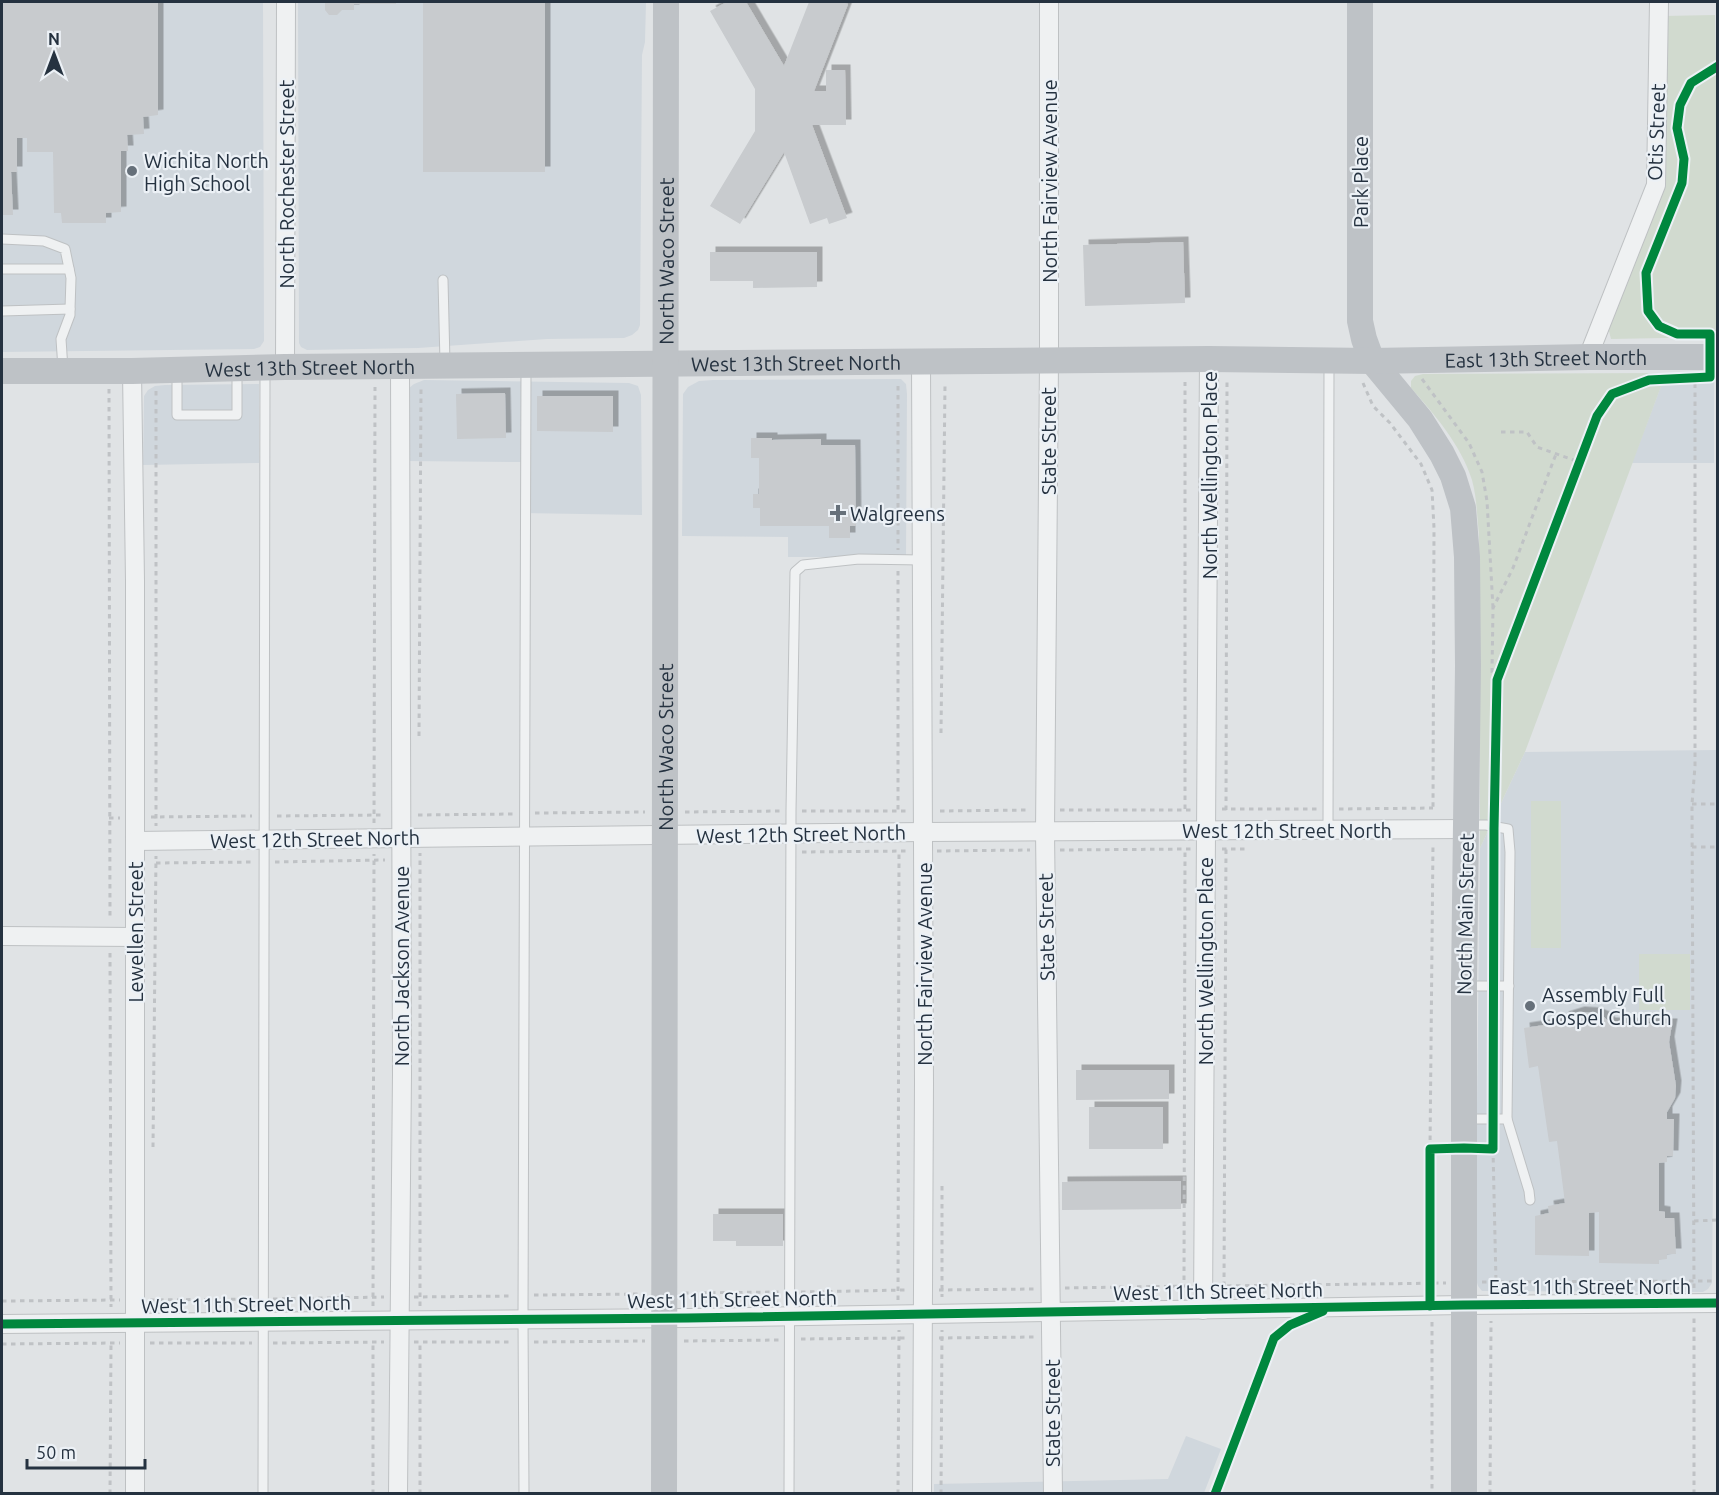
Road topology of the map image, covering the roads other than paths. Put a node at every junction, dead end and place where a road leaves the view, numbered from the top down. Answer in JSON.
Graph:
{"nodes":[{"id":1,"x":286,"y":2,"type":"edge"},
{"id":2,"x":666,"y":2,"type":"edge"},
{"id":3,"x":1049,"y":2,"type":"edge"},
{"id":4,"x":1360,"y":2,"type":"edge"},
{"id":5,"x":1659,"y":2,"type":"edge"},
{"id":6,"x":2,"y":239,"type":"edge"},
{"id":7,"x":2,"y":269,"type":"edge"},
{"id":8,"x":69,"y":269,"type":"junction"},
{"id":9,"x":443,"y":280,"type":"dead end"},
{"id":10,"x":70,"y":309,"type":"junction"},
{"id":11,"x":2,"y":311,"type":"edge"},
{"id":12,"x":1588,"y":357,"type":"junction"},
{"id":13,"x":1718,"y":357,"type":"edge"},
{"id":14,"x":1209,"y":359,"type":"junction"},
{"id":15,"x":1049,"y":361,"type":"junction"},
{"id":16,"x":1329,"y":361,"type":"junction"},
{"id":17,"x":921,"y":362,"type":"junction"},
{"id":18,"x":665,"y":363,"type":"junction"},
{"id":19,"x":526,"y":365,"type":"junction"},
{"id":20,"x":400,"y":366,"type":"junction"},
{"id":21,"x":445,"y":366,"type":"junction"},
{"id":22,"x":275,"y":367,"type":"junction"},
{"id":23,"x":237,"y":368,"type":"junction"},
{"id":24,"x":177,"y":369,"type":"junction"},
{"id":25,"x":1367,"y":370,"type":"junction"},
{"id":26,"x":2,"y":371,"type":"edge"},
{"id":27,"x":63,"y":371,"type":"junction"},
{"id":28,"x":132,"y":371,"type":"junction"},
{"id":29,"x":922,"y":560,"type":"junction"},
{"id":30,"x":664,"y":824,"type":"junction"},
{"id":31,"x":1466,"y":827,"type":"junction"},
{"id":32,"x":1328,"y":830,"type":"junction"},
{"id":33,"x":1045,"y":831,"type":"junction"},
{"id":34,"x":1206,"y":831,"type":"junction"},
{"id":35,"x":932,"y":832,"type":"junction"},
{"id":36,"x":791,"y":834,"type":"junction"},
{"id":37,"x":525,"y":837,"type":"junction"},
{"id":38,"x":401,"y":838,"type":"junction"},
{"id":39,"x":264,"y":840,"type":"junction"},
{"id":40,"x":135,"y":841,"type":"junction"},
{"id":41,"x":2,"y":936,"type":"edge"},
{"id":42,"x":135,"y":937,"type":"junction"},
{"id":43,"x":1464,"y":986,"type":"junction"},
{"id":44,"x":1509,"y":986,"type":"junction"},
{"id":45,"x":1464,"y":1119,"type":"junction"},
{"id":46,"x":1507,"y":1119,"type":"junction"},
{"id":47,"x":1530,"y":1200,"type":"dead end"},
{"id":48,"x":1463,"y":1303,"type":"junction"},
{"id":49,"x":1718,"y":1303,"type":"edge"},
{"id":50,"x":1203,"y":1310,"type":"junction"},
{"id":51,"x":923,"y":1315,"type":"junction"},
{"id":52,"x":789,"y":1316,"type":"junction"},
{"id":53,"x":663,"y":1318,"type":"junction"},
{"id":54,"x":523,"y":1319,"type":"junction"},
{"id":55,"x":400,"y":1321,"type":"junction"},
{"id":56,"x":1051,"y":1321,"type":"junction"},
{"id":57,"x":262,"y":1322,"type":"junction"},
{"id":58,"x":144,"y":1323,"type":"junction"},
{"id":59,"x":2,"y":1324,"type":"edge"},
{"id":60,"x":135,"y":1494,"type":"edge"},
{"id":61,"x":262,"y":1494,"type":"edge"},
{"id":62,"x":398,"y":1494,"type":"edge"},
{"id":63,"x":524,"y":1494,"type":"edge"},
{"id":64,"x":664,"y":1494,"type":"edge"},
{"id":65,"x":789,"y":1494,"type":"edge"},
{"id":66,"x":922,"y":1494,"type":"edge"},
{"id":67,"x":1053,"y":1494,"type":"edge"},
{"id":68,"x":1464,"y":1494,"type":"edge"}],
"edges":[{"from":1,"to":22,"type":"street","name":"North Rochester Street"},
{"from":2,"to":18,"type":"street","name":"North Waco Street"},
{"from":3,"to":15,"type":"street","name":"North Fairview Avenue"},
{"from":4,"to":25,"type":"street","name":"Park Place"},
{"from":5,"to":12,"type":"street","name":"Otis Street"},
{"from":6,"to":8,"type":"lane"},
{"from":7,"to":8,"type":"lane"},
{"from":8,"to":10,"type":"lane"},
{"from":9,"to":21,"type":"lane"},
{"from":10,"to":11,"type":"lane"},
{"from":10,"to":27,"type":"lane"},
{"from":12,"to":13,"type":"street","name":"East 13th Street North"},
{"from":12,"to":25,"type":"street","name":"East 13th Street North"},
{"from":14,"to":15,"type":"street","name":"West 13th Street North"},
{"from":14,"to":16,"type":"street","name":"West 13th Street North"},
{"from":14,"to":34,"type":"street","name":"North Wellington Place"},
{"from":15,"to":17,"type":"street","name":"West 13th Street North"},
{"from":15,"to":33,"type":"street","name":"State Street"},
{"from":16,"to":25,"type":"street","name":"West 13th Street North"},
{"from":16,"to":32,"type":"lane"},
{"from":17,"to":18,"type":"street","name":"West 13th Street North"},
{"from":17,"to":29,"type":"street","name":"North Fairview Avenue"},
{"from":18,"to":19,"type":"street","name":"West 13th Street North"},
{"from":18,"to":30,"type":"street","name":"North Waco Street"},
{"from":19,"to":21,"type":"street","name":"West 13th Street North"},
{"from":19,"to":37,"type":"lane"},
{"from":20,"to":21,"type":"street","name":"West 13th Street North"},
{"from":20,"to":22,"type":"street","name":"West 13th Street North"},
{"from":20,"to":38,"type":"street","name":"North Jackson Avenue"},
{"from":22,"to":23,"type":"street","name":"West 13th Street North"},
{"from":22,"to":39,"type":"lane"},
{"from":23,"to":24,"type":"street","name":"West 13th Street North"},
{"from":23,"to":24,"type":"lane"},
{"from":24,"to":28,"type":"street","name":"West 13th Street North"},
{"from":25,"to":31,"type":"street","name":"North Main Street"},
{"from":26,"to":27,"type":"street","name":"West 13th Street North"},
{"from":27,"to":28,"type":"street","name":"West 13th Street North"},
{"from":28,"to":40,"type":"street","name":"Lewellen Street"},
{"from":29,"to":35,"type":"street","name":"North Fairview Avenue"},
{"from":29,"to":36,"type":"lane"},
{"from":30,"to":36,"type":"street","name":"West 12th Street North"},
{"from":30,"to":37,"type":"street","name":"West 12th Street North"},
{"from":30,"to":53,"type":"street","name":"North Waco Street"},
{"from":31,"to":32,"type":"street","name":"West 12th Street North"},
{"from":31,"to":43,"type":"street","name":"North Main Street"},
{"from":31,"to":44,"type":"lane"},
{"from":32,"to":34,"type":"street","name":"West 12th Street North"},
{"from":33,"to":34,"type":"street","name":"West 12th Street North"},
{"from":33,"to":35,"type":"street","name":"West 12th Street North"},
{"from":33,"to":56,"type":"street","name":"State Street"},
{"from":34,"to":50,"type":"street","name":"North Wellington Place"},
{"from":35,"to":36,"type":"street","name":"West 12th Street North"},
{"from":35,"to":51,"type":"street","name":"North Fairview Avenue"},
{"from":36,"to":52,"type":"lane"},
{"from":37,"to":38,"type":"street","name":"West 12th Street North"},
{"from":37,"to":54,"type":"lane"},
{"from":38,"to":39,"type":"street","name":"West 12th Street North"},
{"from":38,"to":55,"type":"street","name":"North Jackson Avenue"},
{"from":39,"to":40,"type":"street","name":"West 12th Street North"},
{"from":39,"to":57,"type":"lane"},
{"from":40,"to":42,"type":"street","name":"Lewellen Street"},
{"from":41,"to":42,"type":"street"},
{"from":42,"to":58,"type":"street","name":"Lewellen Street"},
{"from":43,"to":44,"type":"lane"},
{"from":43,"to":45,"type":"street","name":"North Main Street"},
{"from":44,"to":46,"type":"lane"},
{"from":45,"to":46,"type":"lane"},
{"from":45,"to":48,"type":"street","name":"North Main Street"},
{"from":46,"to":47,"type":"lane"},
{"from":48,"to":49,"type":"street","name":"East 11th Street North"},
{"from":48,"to":50,"type":"street","name":"West 11th Street North"},
{"from":48,"to":68,"type":"street","name":"North Main Street"},
{"from":50,"to":56,"type":"street","name":"West 11th Street North"},
{"from":51,"to":52,"type":"street","name":"West 11th Street North"},
{"from":51,"to":56,"type":"street","name":"West 11th Street North"},
{"from":51,"to":66,"type":"street","name":"North Fairview Avenue"},
{"from":52,"to":53,"type":"street","name":"West 11th Street North"},
{"from":52,"to":65,"type":"lane"},
{"from":53,"to":54,"type":"street","name":"West 11th Street North"},
{"from":53,"to":64,"type":"street","name":"North Waco Street"},
{"from":54,"to":55,"type":"street","name":"West 11th Street North"},
{"from":54,"to":63,"type":"lane"},
{"from":55,"to":57,"type":"street","name":"West 11th Street North"},
{"from":55,"to":62,"type":"street","name":"North Jackson Avenue"},
{"from":56,"to":67,"type":"street","name":"State Street"},
{"from":57,"to":58,"type":"street","name":"West 11th Street North"},
{"from":57,"to":61,"type":"lane"},
{"from":58,"to":59,"type":"street","name":"West 11th Street North"},
{"from":58,"to":60,"type":"street","name":"Lewellen Street"}]}
